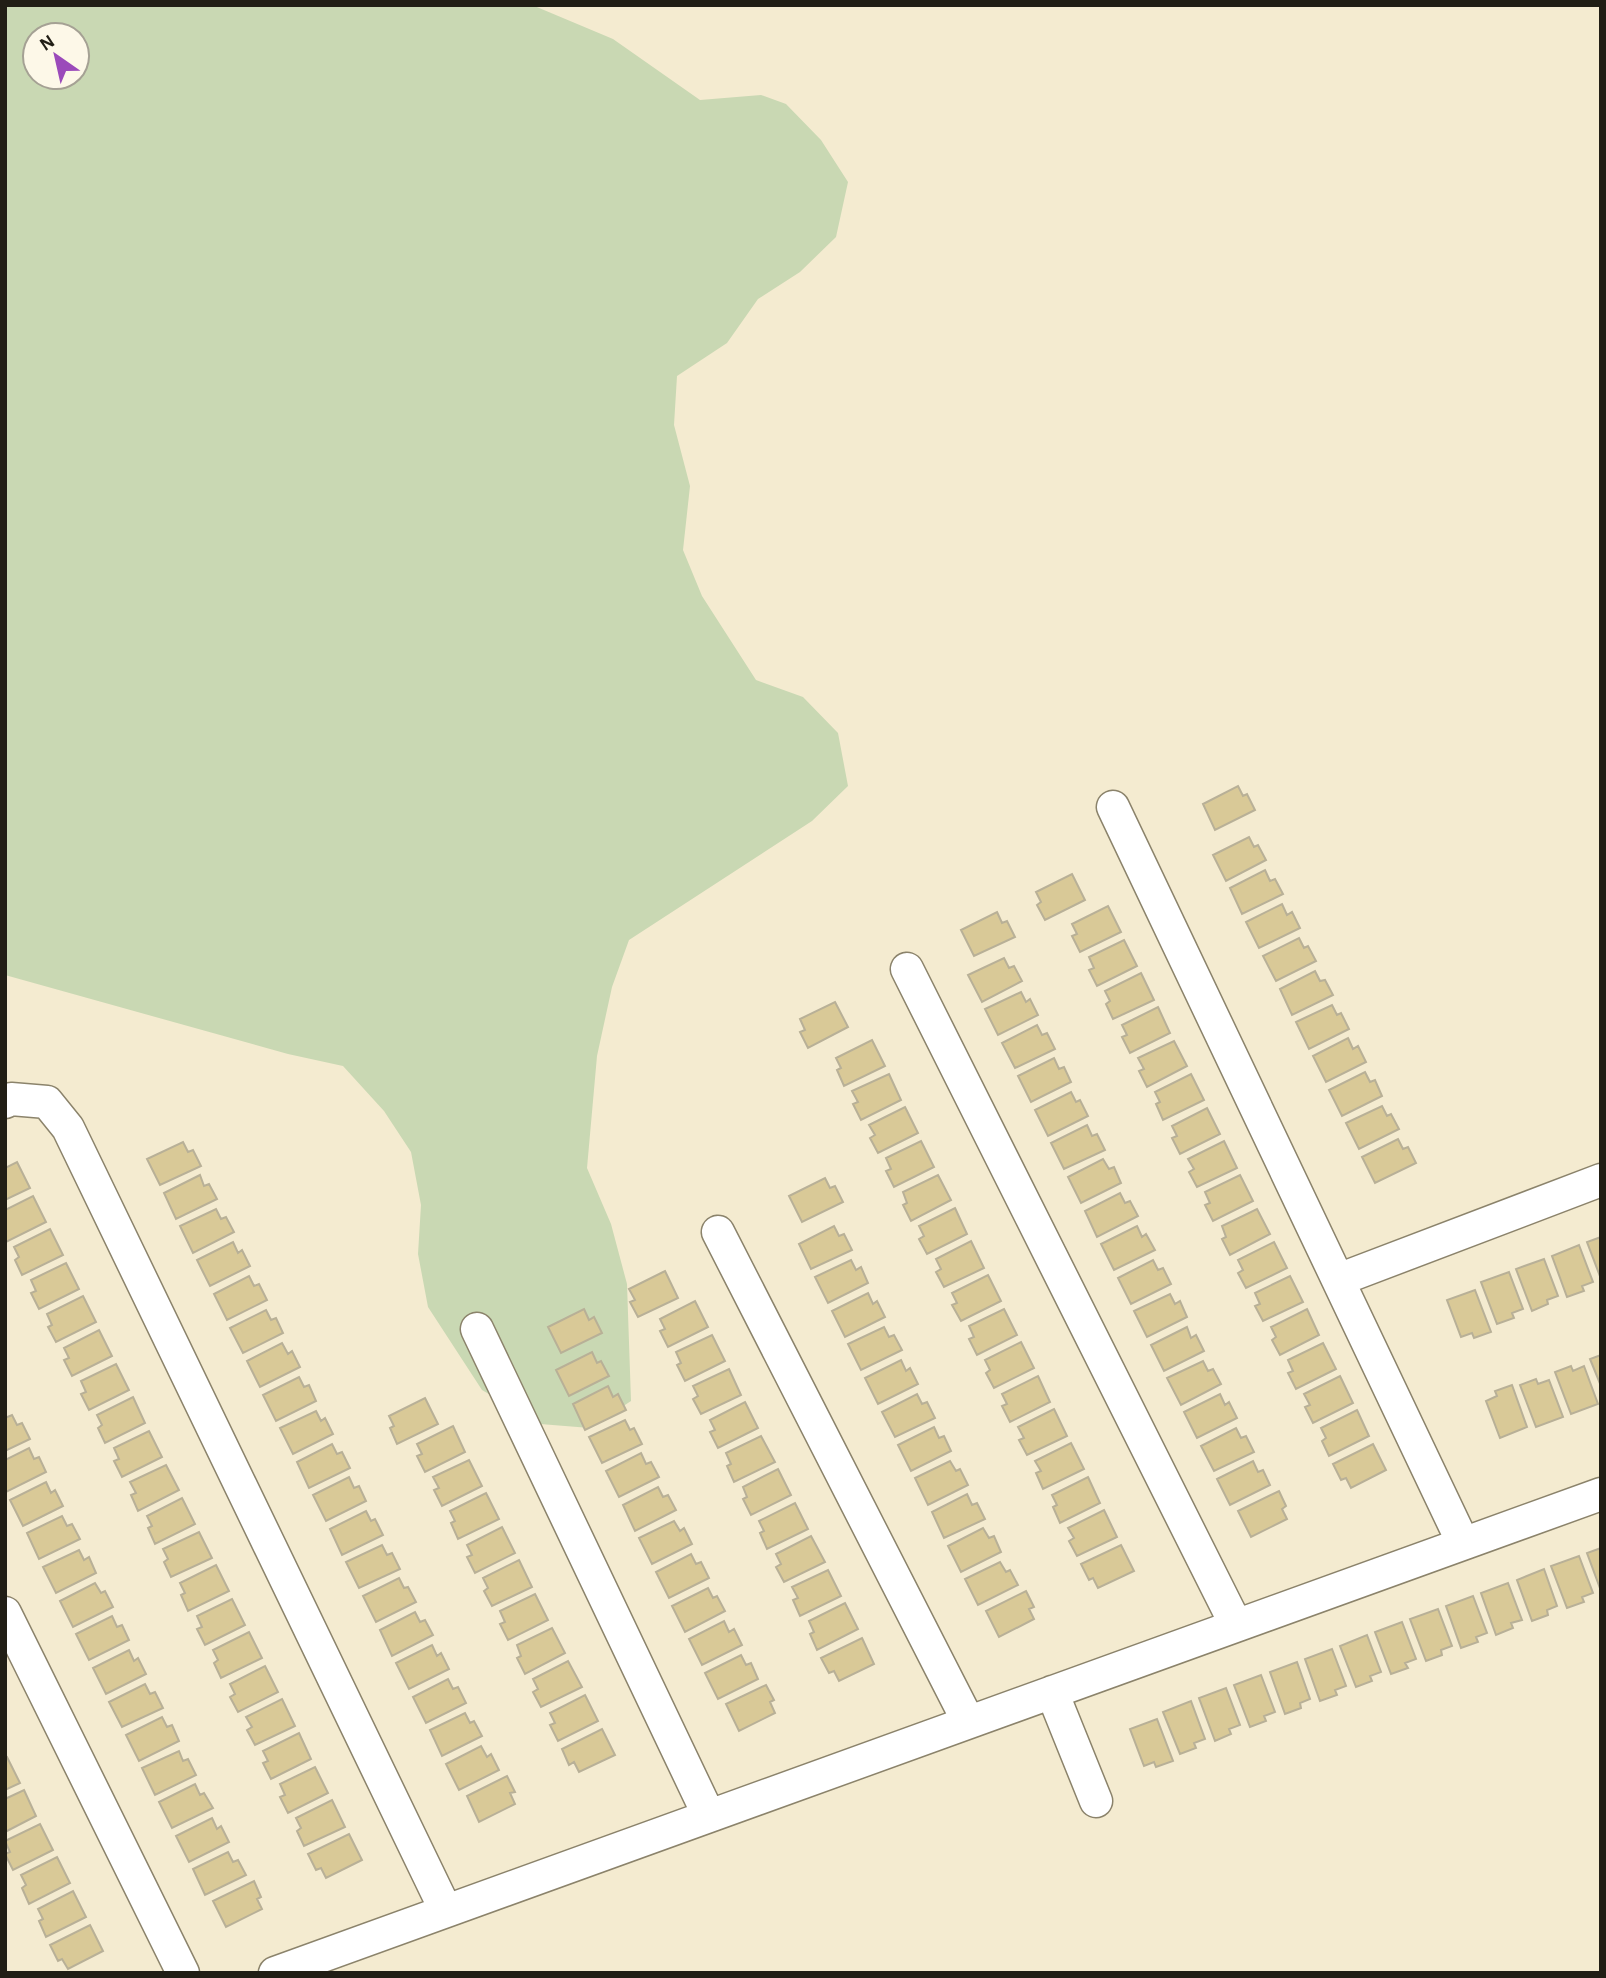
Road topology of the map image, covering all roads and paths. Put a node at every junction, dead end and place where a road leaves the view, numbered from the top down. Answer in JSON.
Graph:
{"nodes":[{"id":1,"x":1113,"y":807,"type":"dead end"},
{"id":2,"x":907,"y":969,"type":"dead end"},
{"id":3,"x":5,"y":1102,"type":"edge"},
{"id":4,"x":1601,"y":1181,"type":"edge"},
{"id":5,"x":718,"y":1232,"type":"dead end"},
{"id":6,"x":1338,"y":1280,"type":"junction"},
{"id":7,"x":477,"y":1329,"type":"dead end"},
{"id":8,"x":1601,"y":1494,"type":"edge"},
{"id":9,"x":1463,"y":1543,"type":"junction"},
{"id":10,"x":5,"y":1614,"type":"edge"},
{"id":11,"x":1236,"y":1625,"type":"junction"},
{"id":12,"x":1052,"y":1692,"type":"junction"},
{"id":13,"x":968,"y":1721,"type":"junction"},
{"id":14,"x":1096,"y":1801,"type":"dead end"},
{"id":15,"x":709,"y":1816,"type":"junction"},
{"id":16,"x":446,"y":1911,"type":"junction"},
{"id":17,"x":183,"y":1973,"type":"edge"},
{"id":18,"x":275,"y":1973,"type":"edge"}],
"edges":[{"from":1,"to":6,"type":"street"},
{"from":2,"to":11,"type":"street"},
{"from":3,"to":16,"type":"street"},
{"from":4,"to":6,"type":"street"},
{"from":5,"to":13,"type":"street"},
{"from":6,"to":9,"type":"street"},
{"from":7,"to":15,"type":"street"},
{"from":8,"to":9,"type":"street"},
{"from":9,"to":11,"type":"street"},
{"from":10,"to":17,"type":"street"},
{"from":11,"to":12,"type":"street"},
{"from":12,"to":13,"type":"street"},
{"from":12,"to":14,"type":"street"},
{"from":13,"to":15,"type":"street"},
{"from":15,"to":16,"type":"street"},
{"from":16,"to":18,"type":"street"}]}
